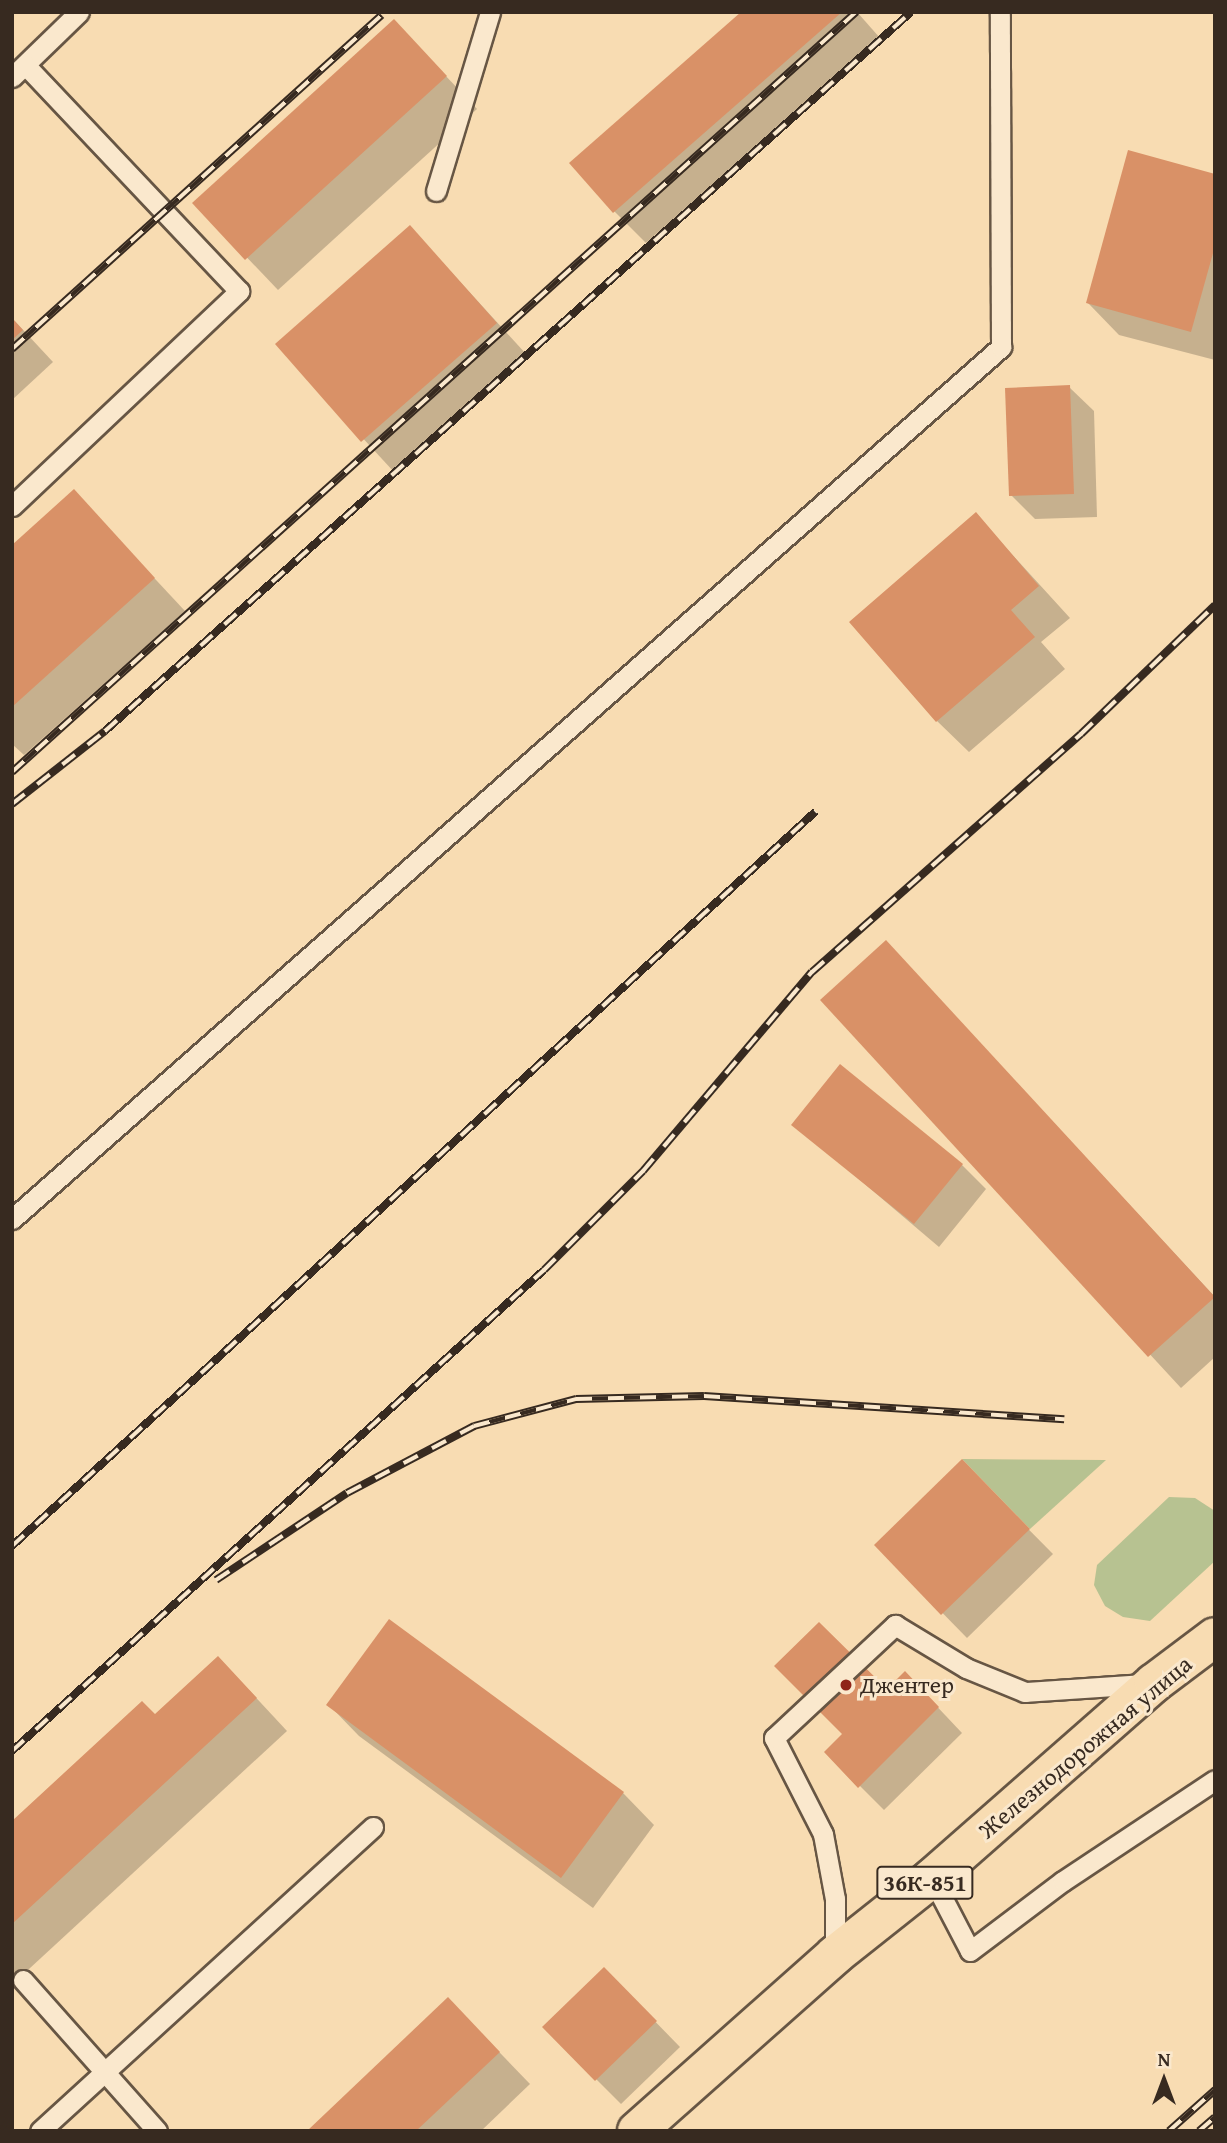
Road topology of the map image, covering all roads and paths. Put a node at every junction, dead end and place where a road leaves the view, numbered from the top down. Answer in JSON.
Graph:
{"nodes":[{"id":1,"x":79,"y":12,"type":"edge"},
{"id":2,"x":490,"y":12,"type":"edge"},
{"id":3,"x":1000,"y":12,"type":"edge"},
{"id":4,"x":19,"y":71,"type":"edge"},
{"id":5,"x":436,"y":191,"type":"dead end"},
{"id":6,"x":12,"y":506,"type":"edge"},
{"id":7,"x":12,"y":1219,"type":"edge"},
{"id":8,"x":1215,"y":1637,"type":"edge"},
{"id":9,"x":1154,"y":1683,"type":"junction"},
{"id":10,"x":1215,"y":1780,"type":"edge"},
{"id":11,"x":373,"y":1827,"type":"dead end"},
{"id":12,"x":932,"y":1878,"type":"junction"},
{"id":13,"x":835,"y":1955,"type":"junction"},
{"id":14,"x":23,"y":1980,"type":"dead end"},
{"id":15,"x":104,"y":2072,"type":"junction"},
{"id":16,"x":40,"y":2131,"type":"edge"},
{"id":17,"x":157,"y":2131,"type":"edge"},
{"id":18,"x":637,"y":2131,"type":"edge"}],
"edges":[{"from":1,"to":4,"type":"lane"},
{"from":2,"to":5,"type":"lane"},
{"from":3,"to":7,"type":"lane"},
{"from":4,"to":6,"type":"lane"},
{"from":8,"to":9,"type":"main road","name":"Железнодорожная улица","number":"36К-851"},
{"from":9,"to":12,"type":"main road","name":"Железнодорожная улица","number":"36К-851"},
{"from":9,"to":13,"type":"lane"},
{"from":10,"to":12,"type":"lane"},
{"from":11,"to":15,"type":"lane"},
{"from":12,"to":13,"type":"main road","name":"Железнодорожная улица","number":"36К-851"},
{"from":13,"to":18,"type":"main road","name":"Железнодорожная улица","number":"36К-851"},
{"from":14,"to":15,"type":"lane"},
{"from":15,"to":16,"type":"lane"},
{"from":15,"to":17,"type":"lane"}]}
